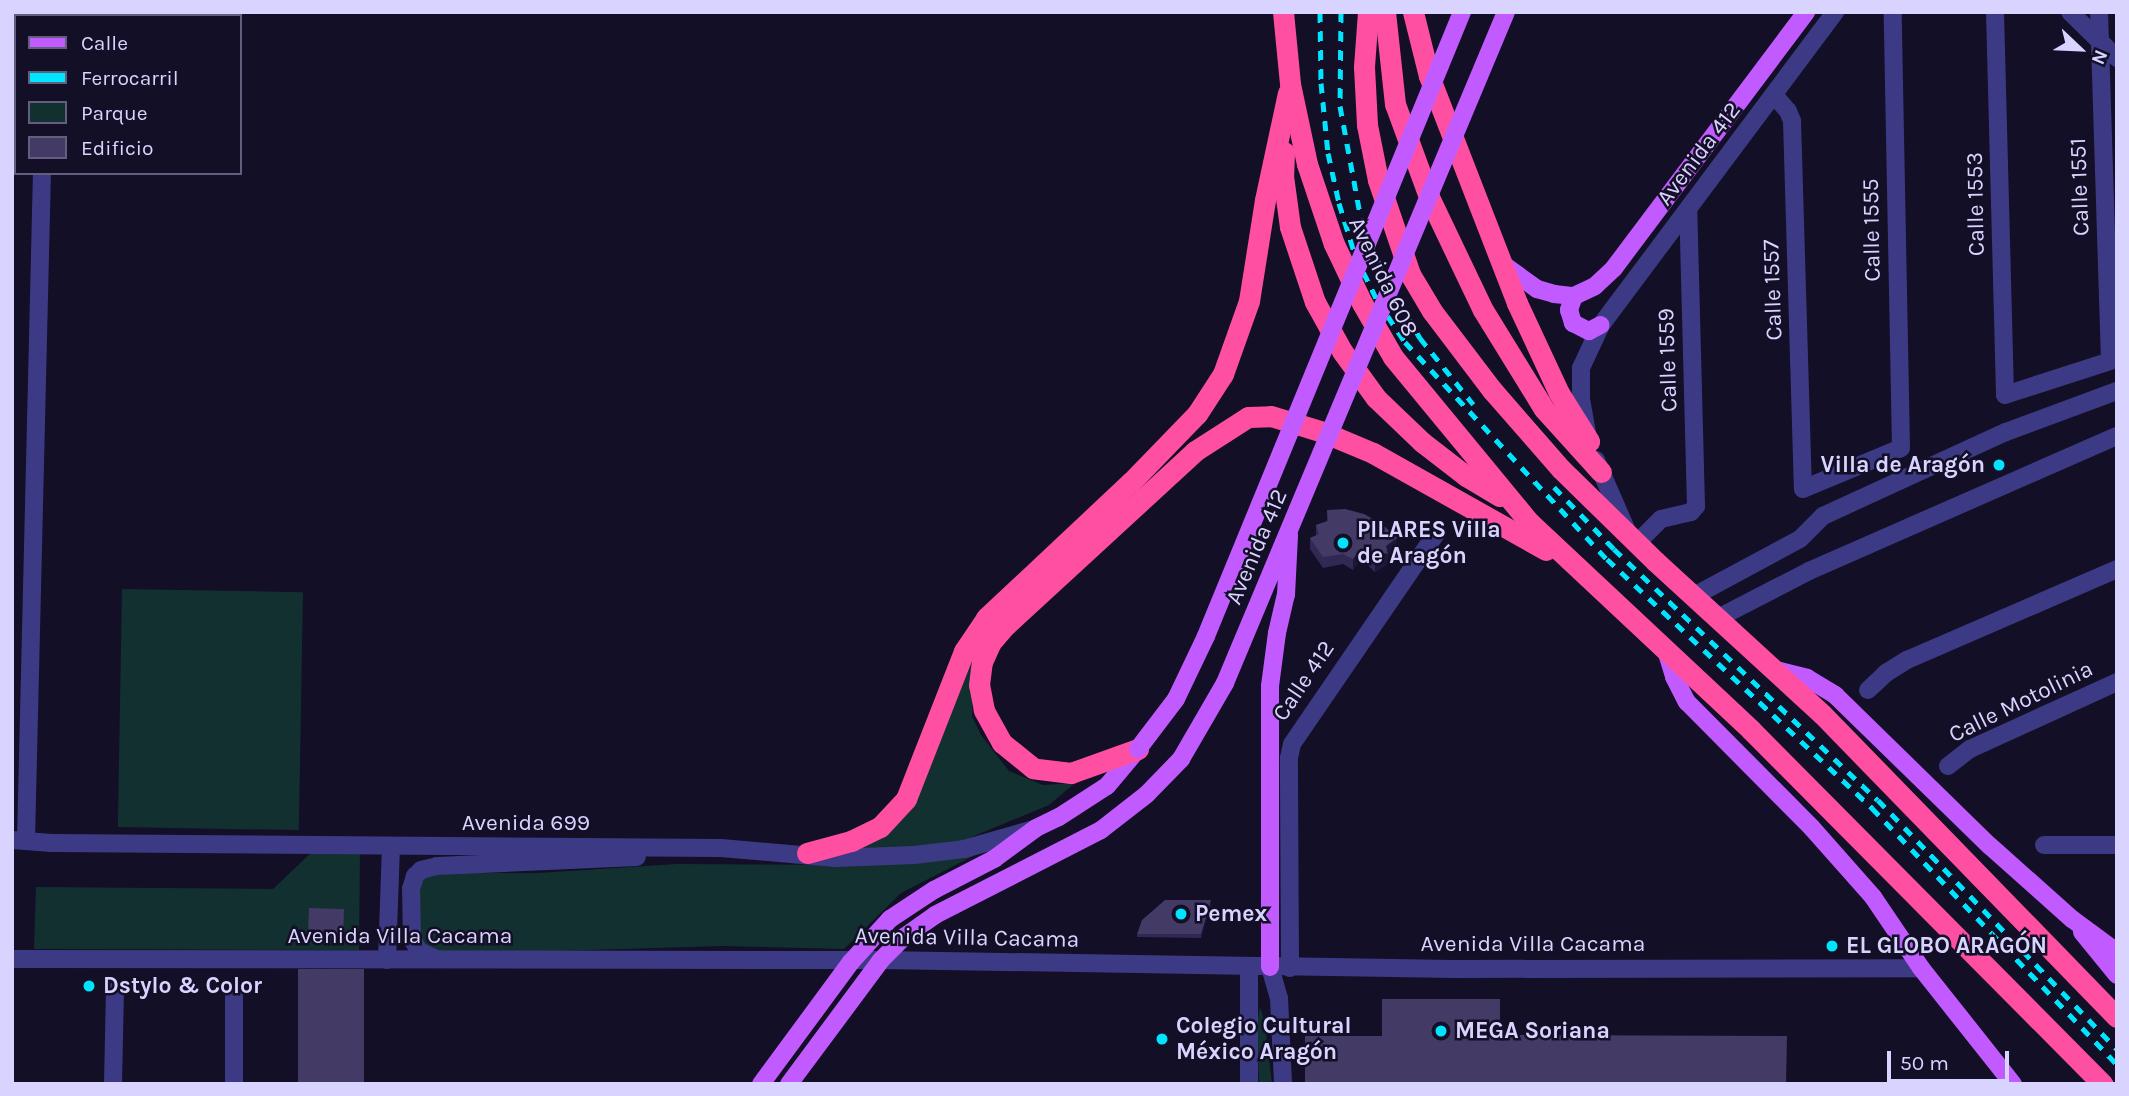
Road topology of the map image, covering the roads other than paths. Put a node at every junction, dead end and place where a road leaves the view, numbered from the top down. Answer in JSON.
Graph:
{"nodes":[{"id":1,"x":1283,"y":12,"type":"edge"},
{"id":2,"x":1368,"y":12,"type":"edge"},
{"id":3,"x":1385,"y":12,"type":"edge"},
{"id":4,"x":1413,"y":12,"type":"edge"},
{"id":5,"x":1462,"y":12,"type":"edge"},
{"id":6,"x":1506,"y":12,"type":"edge"},
{"id":7,"x":1806,"y":12,"type":"edge"},
{"id":8,"x":1835,"y":12,"type":"edge"},
{"id":9,"x":1893,"y":12,"type":"edge"},
{"id":10,"x":1995,"y":12,"type":"edge"},
{"id":11,"x":2070,"y":12,"type":"edge"},
{"id":12,"x":2099,"y":12,"type":"edge"},
{"id":13,"x":2100,"y":41,"type":"junction"},
{"id":14,"x":2117,"y":58,"type":"edge"},
{"id":15,"x":1290,"y":84,"type":"junction"},
{"id":16,"x":1774,"y":95,"type":"junction"},
{"id":17,"x":42,"y":175,"type":"edge"},
{"id":18,"x":1688,"y":209,"type":"junction"},
{"id":19,"x":1504,"y":265,"type":"junction"},
{"id":20,"x":1574,"y":296,"type":"junction"},
{"id":21,"x":1601,"y":325,"type":"junction"},
{"id":22,"x":2110,"y":361,"type":"joint"},
{"id":23,"x":2117,"y":391,"type":"edge"},
{"id":24,"x":2117,"y":436,"type":"edge"},
{"id":25,"x":1589,"y":441,"type":"junction"},
{"id":26,"x":1601,"y":472,"type":"junction"},
{"id":27,"x":1803,"y":489,"type":"joint"},
{"id":28,"x":1522,"y":514,"type":"junction"},
{"id":29,"x":1437,"y":532,"type":"dead end"},
{"id":30,"x":1289,"y":535,"type":"junction"},
{"id":31,"x":1633,"y":539,"type":"junction"},
{"id":32,"x":1800,"y":539,"type":"junction"},
{"id":33,"x":1573,"y":565,"type":"junction"},
{"id":34,"x":2117,"y":569,"type":"edge"},
{"id":35,"x":1809,"y":571,"type":"junction"},
{"id":36,"x":1695,"y":596,"type":"junction"},
{"id":37,"x":1718,"y":618,"type":"junction"},
{"id":38,"x":1666,"y":650,"type":"junction"},
{"id":39,"x":1776,"y":670,"type":"junction"},
{"id":40,"x":2117,"y":682,"type":"edge"},
{"id":41,"x":1868,"y":690,"type":"dead end"},
{"id":42,"x":1138,"y":749,"type":"junction"},
{"id":43,"x":1948,"y":766,"type":"dead end"},
{"id":44,"x":1036,"y":828,"type":"junction"},
{"id":45,"x":19,"y":840,"type":"edge"},
{"id":46,"x":2044,"y":845,"type":"dead end"},
{"id":47,"x":2117,"y":845,"type":"edge"},
{"id":48,"x":391,"y":847,"type":"junction"},
{"id":49,"x":671,"y":848,"type":"junction"},
{"id":50,"x":807,"y":853,"type":"junction"},
{"id":51,"x":2072,"y":919,"type":"junction"},
{"id":52,"x":2117,"y":952,"type":"edge"},
{"id":53,"x":12,"y":959,"type":"edge"},
{"id":54,"x":387,"y":960,"type":"junction"},
{"id":55,"x":881,"y":960,"type":"junction"},
{"id":56,"x":447,"y":961,"type":"junction"},
{"id":57,"x":850,"y":962,"type":"junction"},
{"id":58,"x":1270,"y":967,"type":"junction"},
{"id":59,"x":1250,"y":968,"type":"junction"},
{"id":60,"x":1290,"y":968,"type":"junction"},
{"id":61,"x":1920,"y":968,"type":"junction"},
{"id":62,"x":2117,"y":975,"type":"edge"},
{"id":63,"x":115,"y":990,"type":"dead end"},
{"id":64,"x":234,"y":992,"type":"dead end"},
{"id":65,"x":2117,"y":1017,"type":"edge"},
{"id":66,"x":113,"y":1084,"type":"edge"},
{"id":67,"x":234,"y":1084,"type":"edge"},
{"id":68,"x":761,"y":1084,"type":"edge"},
{"id":69,"x":789,"y":1084,"type":"edge"},
{"id":70,"x":1249,"y":1084,"type":"edge"},
{"id":71,"x":1283,"y":1084,"type":"edge"},
{"id":72,"x":2013,"y":1084,"type":"edge"},
{"id":73,"x":2102,"y":1084,"type":"edge"}],
"edges":[{"from":1,"to":15,"type":"highway","name":"Avenida 608"},
{"from":2,"to":31,"type":"highway","name":"Avenida 608"},
{"from":3,"to":26,"type":"highway"},
{"from":4,"to":19,"type":"highway"},
{"from":5,"to":42,"type":"main road","name":"Avenida 412","bridge":true},
{"from":6,"to":30,"type":"main road","name":"Avenida 412","bridge":true},
{"from":7,"to":20,"type":"main road"},
{"from":8,"to":16,"type":"street","name":"Avenida 412"},
{"from":9,"to":27,"type":"street","name":"Calle 1555"},
{"from":10,"to":22,"type":"street","name":"Calle 1553"},
{"from":11,"to":13,"type":"street"},
{"from":12,"to":13,"type":"street","name":"Calle 1551"},
{"from":13,"to":14,"type":"street"},
{"from":13,"to":22,"type":"street","name":"Calle 1551"},
{"from":15,"to":28,"type":"highway","name":"Avenida 608"},
{"from":15,"to":28,"type":"highway"},
{"from":15,"to":50,"type":"highway"},
{"from":16,"to":18,"type":"street","name":"Avenida 412"},
{"from":16,"to":27,"type":"street","name":"Calle 1557"},
{"from":17,"to":45,"type":"street"},
{"from":18,"to":21,"type":"street","name":"Avenida 412"},
{"from":18,"to":31,"type":"street","name":"Calle 1559"},
{"from":19,"to":20,"type":"main road"},
{"from":19,"to":25,"type":"highway"},
{"from":20,"to":21,"type":"main road"},
{"from":21,"to":25,"type":"street","name":"Avenida 412"},
{"from":23,"to":32,"type":"street"},
{"from":24,"to":35,"type":"street"},
{"from":25,"to":26,"type":"street","name":"Avenida 412"},
{"from":26,"to":31,"type":"street","name":"Avenida 412"},
{"from":28,"to":33,"type":"highway"},
{"from":29,"to":60,"type":"street","name":"Calle 412"},
{"from":30,"to":55,"type":"main road","name":"Avenida 412","bridge":true},
{"from":30,"to":58,"type":"main road"},
{"from":31,"to":36,"type":"highway","name":"Avenida 608"},
{"from":32,"to":35,"type":"street"},
{"from":32,"to":36,"type":"street"},
{"from":33,"to":38,"type":"highway"},
{"from":33,"to":42,"type":"highway"},
{"from":34,"to":41,"type":"street"},
{"from":35,"to":37,"type":"street"},
{"from":36,"to":37,"type":"highway","name":"Avenida 608"},
{"from":37,"to":39,"type":"highway","name":"Avenida 608"},
{"from":38,"to":61,"type":"main road"},
{"from":38,"to":73,"type":"highway"},
{"from":39,"to":51,"type":"main road"},
{"from":39,"to":65,"type":"highway","name":"Avenida 608"},
{"from":40,"to":43,"type":"street","name":"Calle Motolinia"},
{"from":42,"to":44,"type":"main road","name":"Avenida 412"},
{"from":44,"to":50,"type":"street","name":"Avenida 699"},
{"from":44,"to":57,"type":"main road","name":"Avenida 412"},
{"from":45,"to":48,"type":"street","name":"Avenida 699"},
{"from":46,"to":47,"type":"street"},
{"from":48,"to":49,"type":"street","name":"Avenida 699"},
{"from":48,"to":54,"type":"street"},
{"from":49,"to":50,"type":"street","name":"Avenida 699"},
{"from":49,"to":56,"type":"street"},
{"from":51,"to":52,"type":"main road"},
{"from":51,"to":62,"type":"main road"},
{"from":53,"to":54,"type":"street","name":"Avenida Villa Cacama"},
{"from":54,"to":56,"type":"street","name":"Avenida Villa Cacama"},
{"from":55,"to":57,"type":"street","name":"Avenida Villa Cacama"},
{"from":55,"to":59,"type":"street","name":"Avenida Villa Cacama"},
{"from":55,"to":69,"type":"main road","name":"Avenida 412"},
{"from":56,"to":57,"type":"street","name":"Avenida Villa Cacama"},
{"from":57,"to":68,"type":"main road","name":"Avenida 412"},
{"from":58,"to":59,"type":"street","name":"Avenida Villa Cacama"},
{"from":58,"to":60,"type":"street","name":"Avenida Villa Cacama"},
{"from":58,"to":71,"type":"street"},
{"from":59,"to":70,"type":"street"},
{"from":60,"to":61,"type":"street","name":"Avenida Villa Cacama"},
{"from":61,"to":72,"type":"main road"},
{"from":63,"to":66,"type":"street"},
{"from":64,"to":67,"type":"street"}]}
